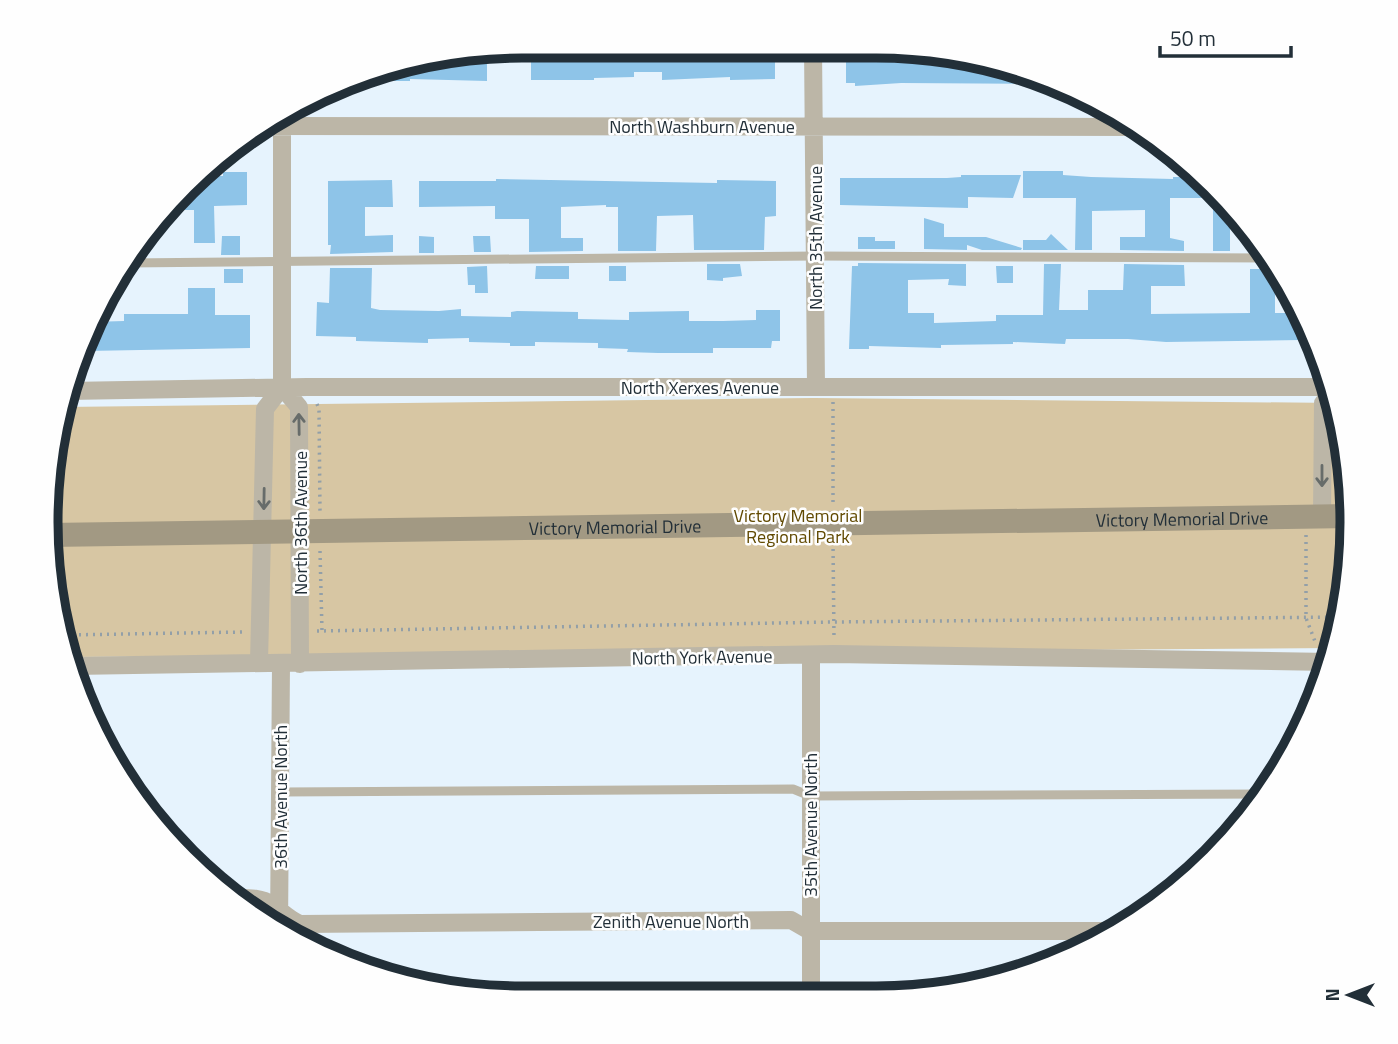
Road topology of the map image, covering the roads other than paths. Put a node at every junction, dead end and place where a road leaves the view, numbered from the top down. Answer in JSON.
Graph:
{"nodes":[{"id":1,"x":813,"y":58,"type":"edge"},
{"id":2,"x":294,"y":118,"type":"edge"},
{"id":3,"x":282,"y":125,"type":"edge"},
{"id":4,"x":814,"y":126,"type":"junction"},
{"id":5,"x":1119,"y":127,"type":"edge"},
{"id":6,"x":816,"y":256,"type":"junction"},
{"id":7,"x":1258,"y":258,"type":"edge"},
{"id":8,"x":282,"y":260,"type":"junction"},
{"id":9,"x":137,"y":263,"type":"edge"},
{"id":10,"x":282,"y":387,"type":"junction"},
{"id":11,"x":816,"y":387,"type":"junction"},
{"id":12,"x":1320,"y":387,"type":"edge"},
{"id":13,"x":77,"y":391,"type":"edge"},
{"id":14,"x":1324,"y":402,"type":"edge"},
{"id":15,"x":1340,"y":518,"type":"edge"},
{"id":16,"x":1314,"y":521,"type":"junction"},
{"id":17,"x":314,"y":531,"type":"junction"},
{"id":18,"x":263,"y":532,"type":"junction"},
{"id":19,"x":58,"y":535,"type":"edge"},
{"id":20,"x":811,"y":655,"type":"junction"},
{"id":21,"x":1319,"y":662,"type":"edge"},
{"id":22,"x":259,"y":663,"type":"junction"},
{"id":23,"x":281,"y":663,"type":"junction"},
{"id":24,"x":300,"y":664,"type":"junction"},
{"id":25,"x":81,"y":666,"type":"edge"},
{"id":26,"x":281,"y":792,"type":"junction"},
{"id":27,"x":1252,"y":794,"type":"edge"},
{"id":28,"x":810,"y":796,"type":"junction"},
{"id":29,"x":250,"y":898,"type":"edge"},
{"id":30,"x":279,"y":912,"type":"junction"},
{"id":31,"x":279,"y":917,"type":"edge"},
{"id":32,"x":810,"y":931,"type":"junction"},
{"id":33,"x":1094,"y":931,"type":"edge"},
{"id":34,"x":811,"y":986,"type":"edge"}],
"edges":[{"from":1,"to":4,"type":"street","name":"North 35th Avenue"},
{"from":2,"to":4,"type":"street","name":"North Washburn Avenue"},
{"from":3,"to":8,"type":"street"},
{"from":4,"to":5,"type":"street","name":"North Washburn Avenue"},
{"from":4,"to":6,"type":"street","name":"North 35th Avenue"},
{"from":6,"to":7,"type":"lane"},
{"from":6,"to":8,"type":"lane"},
{"from":6,"to":11,"type":"street","name":"North 35th Avenue"},
{"from":8,"to":9,"type":"lane"},
{"from":8,"to":10,"type":"street"},
{"from":10,"to":11,"type":"street","name":"North Xerxes Avenue"},
{"from":10,"to":13,"type":"street","name":"North Xerxes Avenue"},
{"from":17,"to":10,"type":"street","name":"North 36th Avenue","one_way":true},
{"from":10,"to":18,"type":"street","name":"North 36th Avenue","one_way":true},
{"from":11,"to":12,"type":"street","name":"North Xerxes Avenue"},
{"from":14,"to":16,"type":"street","one_way":true},
{"from":15,"to":16,"type":"street","name":"Victory Memorial Drive"},
{"from":16,"to":17,"type":"street","name":"Victory Memorial Drive"},
{"from":17,"to":18,"type":"street","name":"Victory Memorial Drive"},
{"from":17,"to":24,"type":"street","name":"North 36th Avenue"},
{"from":18,"to":19,"type":"street","name":"Victory Memorial Drive"},
{"from":18,"to":22,"type":"street","name":"North 36th Avenue"},
{"from":20,"to":21,"type":"street","name":"North York Avenue"},
{"from":20,"to":24,"type":"street","name":"North York Avenue"},
{"from":20,"to":28,"type":"street","name":"35th Avenue North"},
{"from":22,"to":23,"type":"street","name":"North York Avenue"},
{"from":22,"to":25,"type":"street","name":"North York Avenue"},
{"from":23,"to":24,"type":"street","name":"North York Avenue"},
{"from":23,"to":26,"type":"street","name":"36th Avenue North"},
{"from":26,"to":28,"type":"lane"},
{"from":26,"to":30,"type":"street","name":"36th Avenue North"},
{"from":27,"to":28,"type":"lane"},
{"from":28,"to":32,"type":"street","name":"35th Avenue North"},
{"from":29,"to":30,"type":"street","name":"Zenith Avenue North"},
{"from":30,"to":31,"type":"street","name":"36th Avenue North"},
{"from":30,"to":32,"type":"street","name":"Zenith Avenue North"},
{"from":32,"to":33,"type":"street","name":"Zenith Avenue North"},
{"from":32,"to":34,"type":"street","name":"35th Avenue North"}]}
